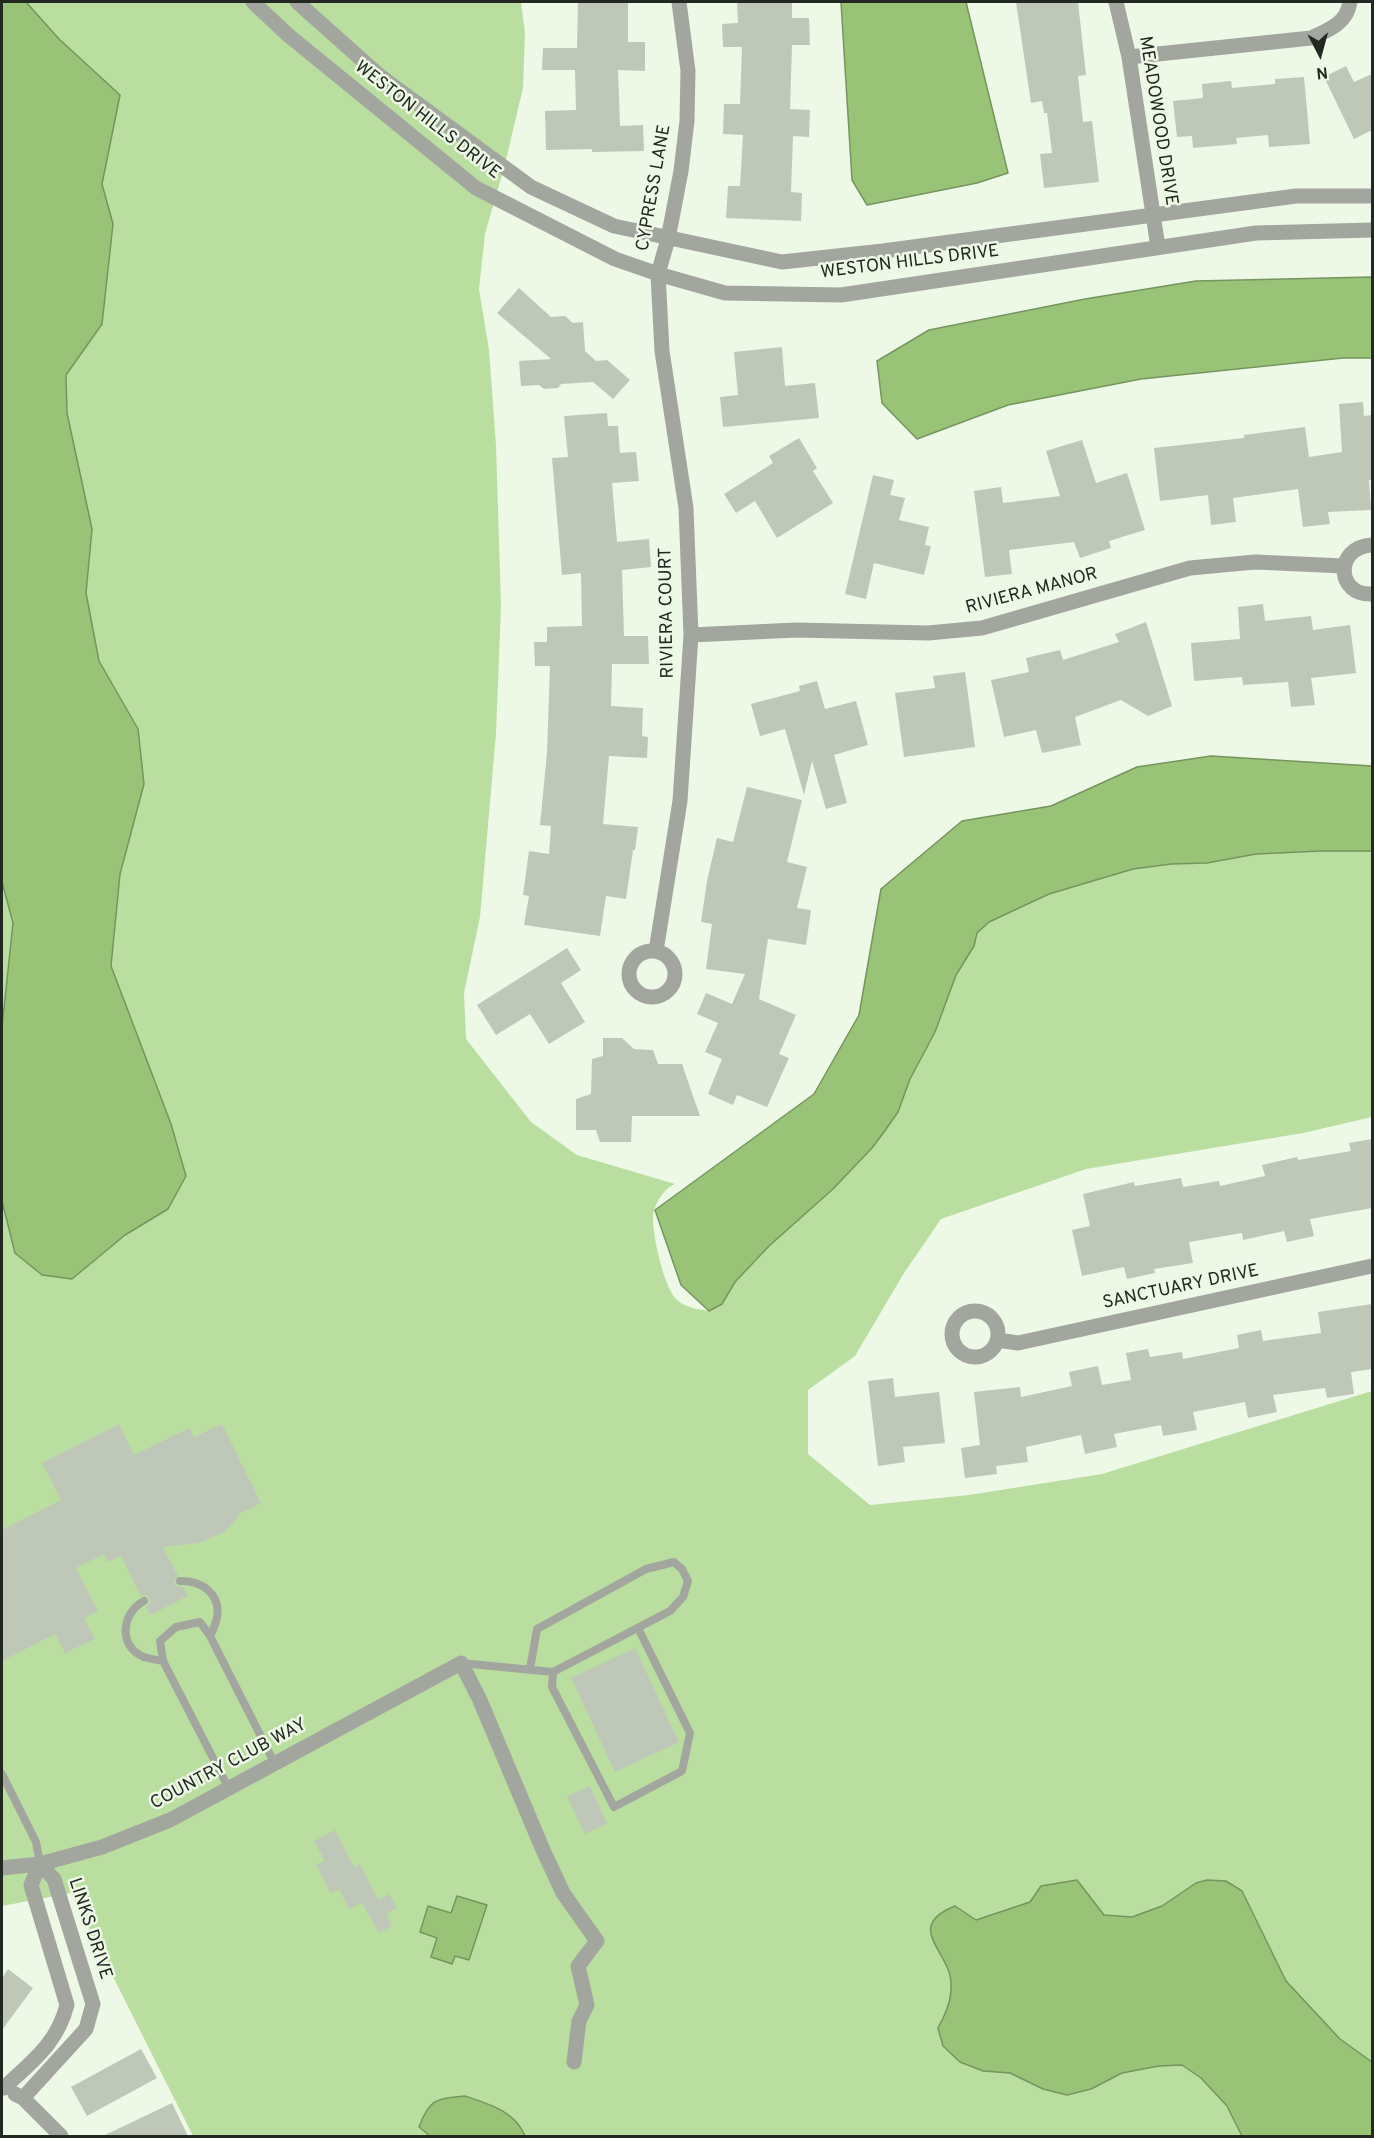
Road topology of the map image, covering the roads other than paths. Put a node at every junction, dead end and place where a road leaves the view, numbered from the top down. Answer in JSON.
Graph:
{"nodes":[{"id":1,"x":253,"y":2,"type":"edge"},
{"id":2,"x":297,"y":2,"type":"edge"},
{"id":3,"x":679,"y":2,"type":"edge"},
{"id":4,"x":1116,"y":2,"type":"edge"},
{"id":5,"x":1350,"y":2,"type":"edge"},
{"id":6,"x":1129,"y":57,"type":"junction"},
{"id":7,"x":1372,"y":196,"type":"edge"},
{"id":8,"x":1152,"y":216,"type":"junction"},
{"id":9,"x":1372,"y":231,"type":"edge"},
{"id":10,"x":668,"y":239,"type":"junction"},
{"id":11,"x":1158,"y":248,"type":"junction"},
{"id":12,"x":658,"y":274,"type":"junction"},
{"id":13,"x":1372,"y":545,"type":"edge"},
{"id":14,"x":1344,"y":566,"type":"junction"},
{"id":15,"x":1372,"y":594,"type":"edge"},
{"id":16,"x":691,"y":635,"type":"junction"},
{"id":17,"x":656,"y":951,"type":"dead end"},
{"id":18,"x":1372,"y":1266,"type":"edge"},
{"id":19,"x":997,"y":1340,"type":"dead end"},
{"id":20,"x":180,"y":1581,"type":"dead end"},
{"id":21,"x":144,"y":1601,"type":"dead end"},
{"id":22,"x":638,"y":1628,"type":"junction"},
{"id":23,"x":210,"y":1636,"type":"junction"},
{"id":24,"x":163,"y":1661,"type":"junction"},
{"id":25,"x":461,"y":1663,"type":"junction"},
{"id":26,"x":530,"y":1669,"type":"junction"},
{"id":27,"x":553,"y":1672,"type":"junction"},
{"id":28,"x":274,"y":1764,"type":"junction"},
{"id":29,"x":2,"y":1773,"type":"edge"},
{"id":30,"x":229,"y":1789,"type":"junction"},
{"id":31,"x":40,"y":1864,"type":"junction"},
{"id":32,"x":2,"y":1868,"type":"edge"},
{"id":33,"x":62,"y":2022,"type":"junction"},
{"id":34,"x":84,"y":2032,"type":"junction"},
{"id":35,"x":574,"y":2062,"type":"dead end"},
{"id":36,"x":3,"y":2088,"type":"edge"},
{"id":37,"x":23,"y":2098,"type":"junction"},
{"id":38,"x":61,"y":2136,"type":"edge"}],
"edges":[{"from":1,"to":12,"type":"street","name":"WESTON HILLS DRIVE"},
{"from":2,"to":10,"type":"street","name":"WESTON HILLS DRIVE"},
{"from":3,"to":10,"type":"street","name":"CYPRESS LANE"},
{"from":4,"to":6,"type":"street","name":"MEADOWOOD DRIVE"},
{"from":5,"to":6,"type":"street"},
{"from":6,"to":8,"type":"street","name":"MEADOWOOD DRIVE"},
{"from":7,"to":8,"type":"street","name":"WESTON HILLS DRIVE"},
{"from":8,"to":10,"type":"street","name":"WESTON HILLS DRIVE"},
{"from":8,"to":11,"type":"street","name":"MEADOWOOD DRIVE"},
{"from":9,"to":11,"type":"street","name":"WESTON HILLS DRIVE"},
{"from":10,"to":12,"type":"street","name":"CYPRESS LANE"},
{"from":11,"to":12,"type":"street","name":"WESTON HILLS DRIVE"},
{"from":12,"to":16,"type":"street","name":"RIVIERA COURT"},
{"from":13,"to":14,"type":"street"},
{"from":14,"to":15,"type":"street"},
{"from":14,"to":16,"type":"street","name":"RIVIERA MANOR"},
{"from":16,"to":17,"type":"street","name":"RIVIERA COURT"},
{"from":18,"to":19,"type":"street","name":"SANCTUARY DRIVE"},
{"from":20,"to":23,"type":"lane"},
{"from":21,"to":24,"type":"lane"},
{"from":22,"to":26,"type":"lane"},
{"from":22,"to":27,"type":"lane"},
{"from":22,"to":27,"type":"lane"},
{"from":23,"to":24,"type":"lane"},
{"from":23,"to":28,"type":"lane"},
{"from":24,"to":30,"type":"lane"},
{"from":25,"to":26,"type":"lane"},
{"from":25,"to":28,"type":"street","name":"COUNTRY CLUB WAY"},
{"from":25,"to":35,"type":"street"},
{"from":26,"to":27,"type":"lane"},
{"from":28,"to":30,"type":"street","name":"COUNTRY CLUB WAY"},
{"from":29,"to":31,"type":"lane"},
{"from":30,"to":31,"type":"street","name":"COUNTRY CLUB WAY"},
{"from":31,"to":32,"type":"street","name":"COUNTRY CLUB WAY"},
{"from":31,"to":33,"type":"street"},
{"from":31,"to":34,"type":"street","name":"LINKS DRIVE"},
{"from":33,"to":34,"type":"street"},
{"from":33,"to":36,"type":"street"},
{"from":34,"to":37,"type":"street","name":"LINKS DRIVE"},
{"from":36,"to":37,"type":"street"},
{"from":37,"to":38,"type":"street"}]}
